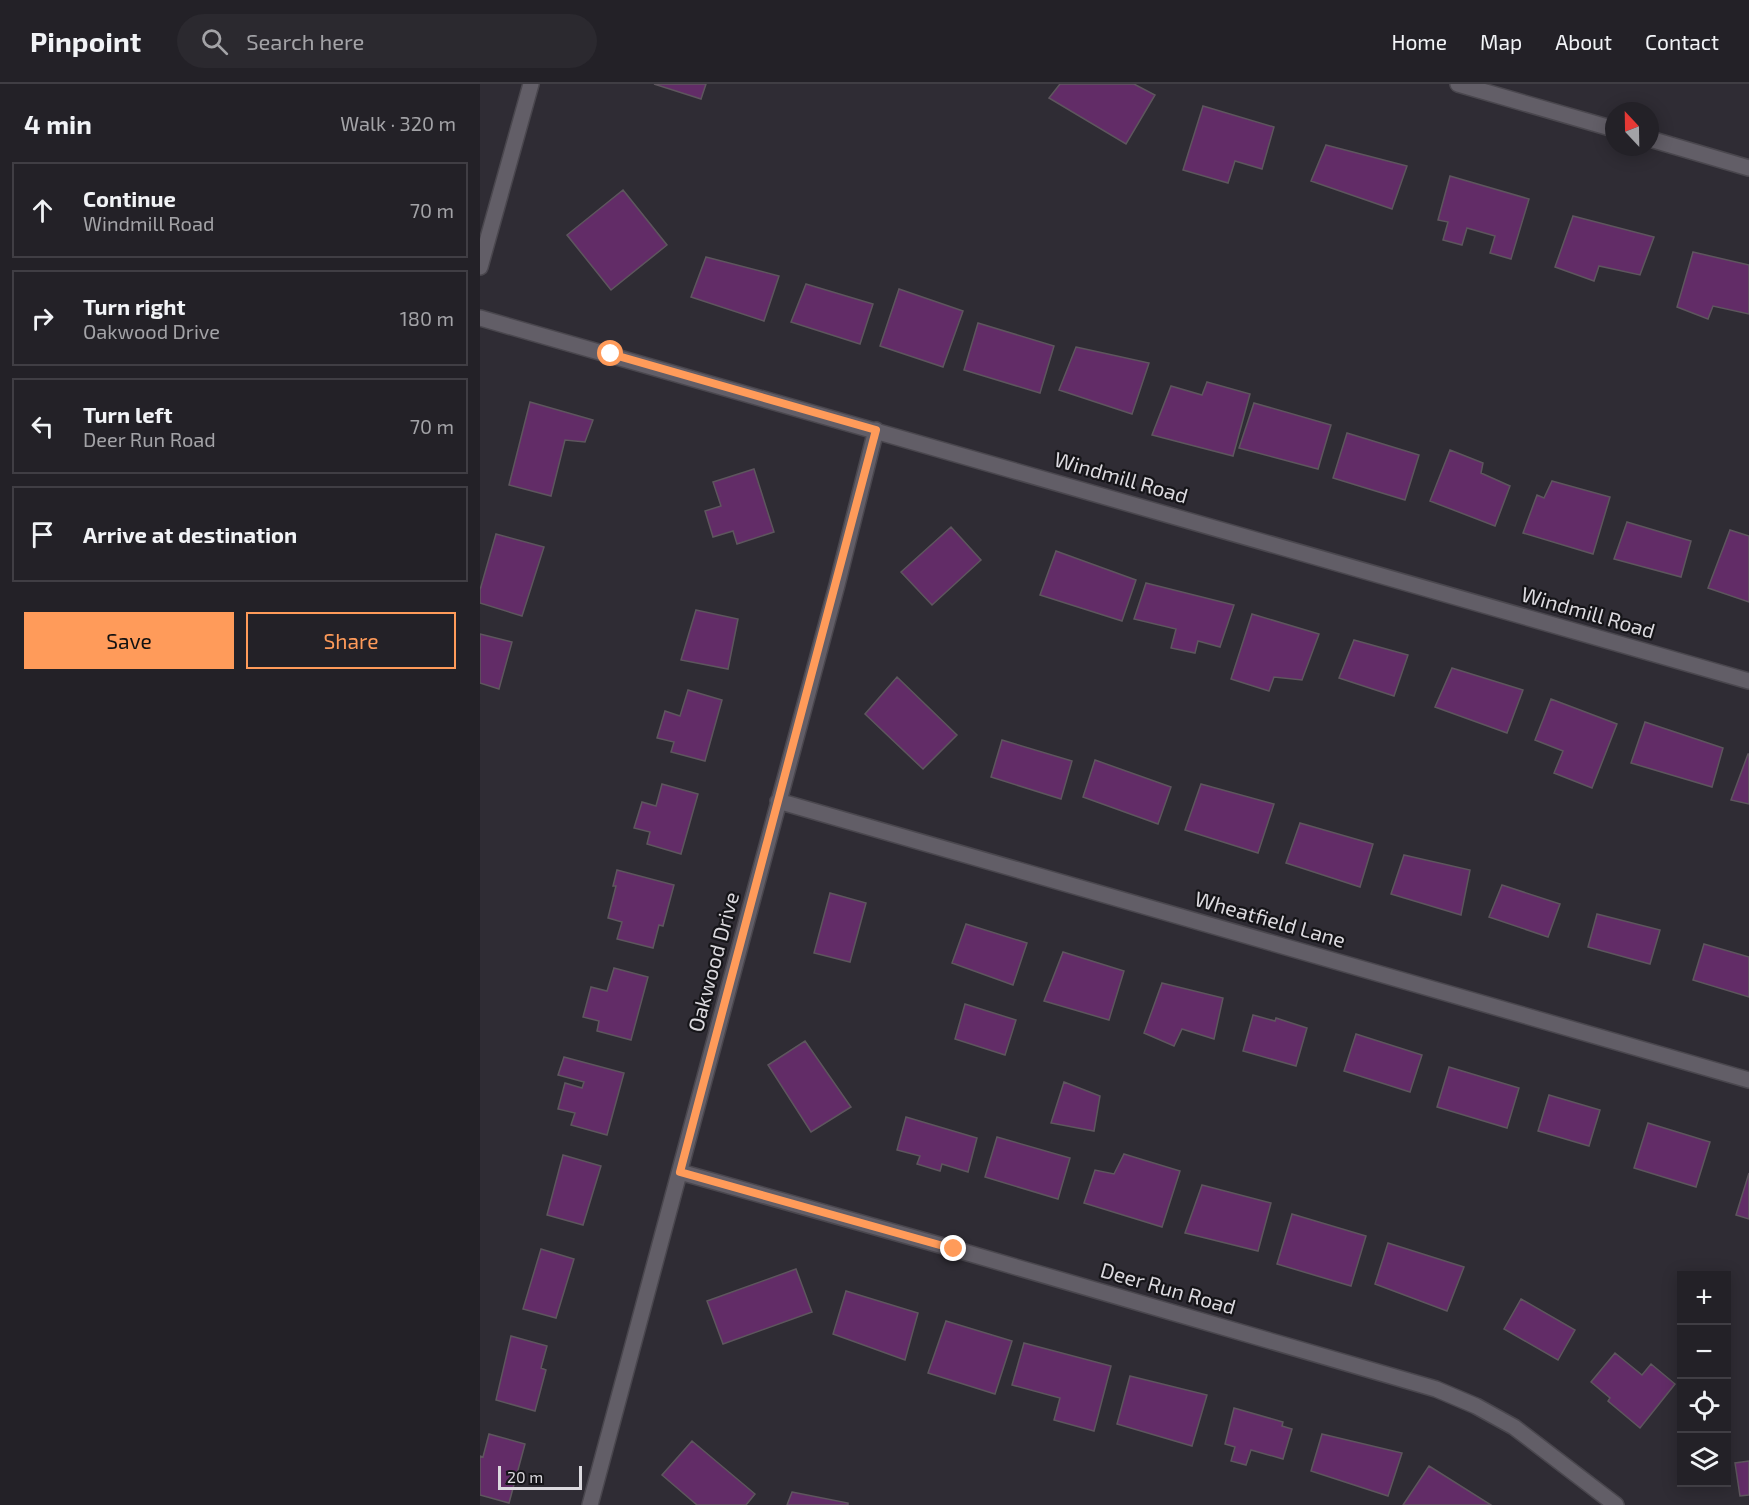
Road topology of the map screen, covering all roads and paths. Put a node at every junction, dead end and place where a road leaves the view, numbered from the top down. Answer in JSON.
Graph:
{"nodes":[{"id":1,"x":531,"y":84,"type":"edge"},
{"id":2,"x":1458,"y":84,"type":"edge"},
{"id":3,"x":1605,"y":126,"type":"edge"},
{"id":4,"x":1659,"y":143,"type":"edge"},
{"id":5,"x":1749,"y":168,"type":"edge"},
{"id":6,"x":480,"y":267,"type":"edge"},
{"id":7,"x":480,"y":318,"type":"edge"},
{"id":8,"x":876,"y":430,"type":"junction"},
{"id":9,"x":1749,"y":681,"type":"edge"},
{"id":10,"x":778,"y":801,"type":"junction"},
{"id":11,"x":1749,"y":1080,"type":"edge"},
{"id":12,"x":680,"y":1172,"type":"junction"},
{"id":13,"x":590,"y":1505,"type":"edge"},
{"id":14,"x":1616,"y":1505,"type":"edge"}],
"edges":[{"from":1,"to":6,"type":"street"},
{"from":2,"to":3,"type":"street"},
{"from":4,"to":5,"type":"street"},
{"from":7,"to":8,"type":"street","name":"Windmill Road"},
{"from":8,"to":9,"type":"street","name":"Windmill Road"},
{"from":8,"to":10,"type":"street","name":"Oakwood Drive"},
{"from":10,"to":11,"type":"street","name":"Wheatfield Lane"},
{"from":10,"to":12,"type":"street","name":"Oakwood Drive"},
{"from":12,"to":13,"type":"street","name":"Oakwood Drive"},
{"from":12,"to":14,"type":"street","name":"Deer Run Road"}]}
